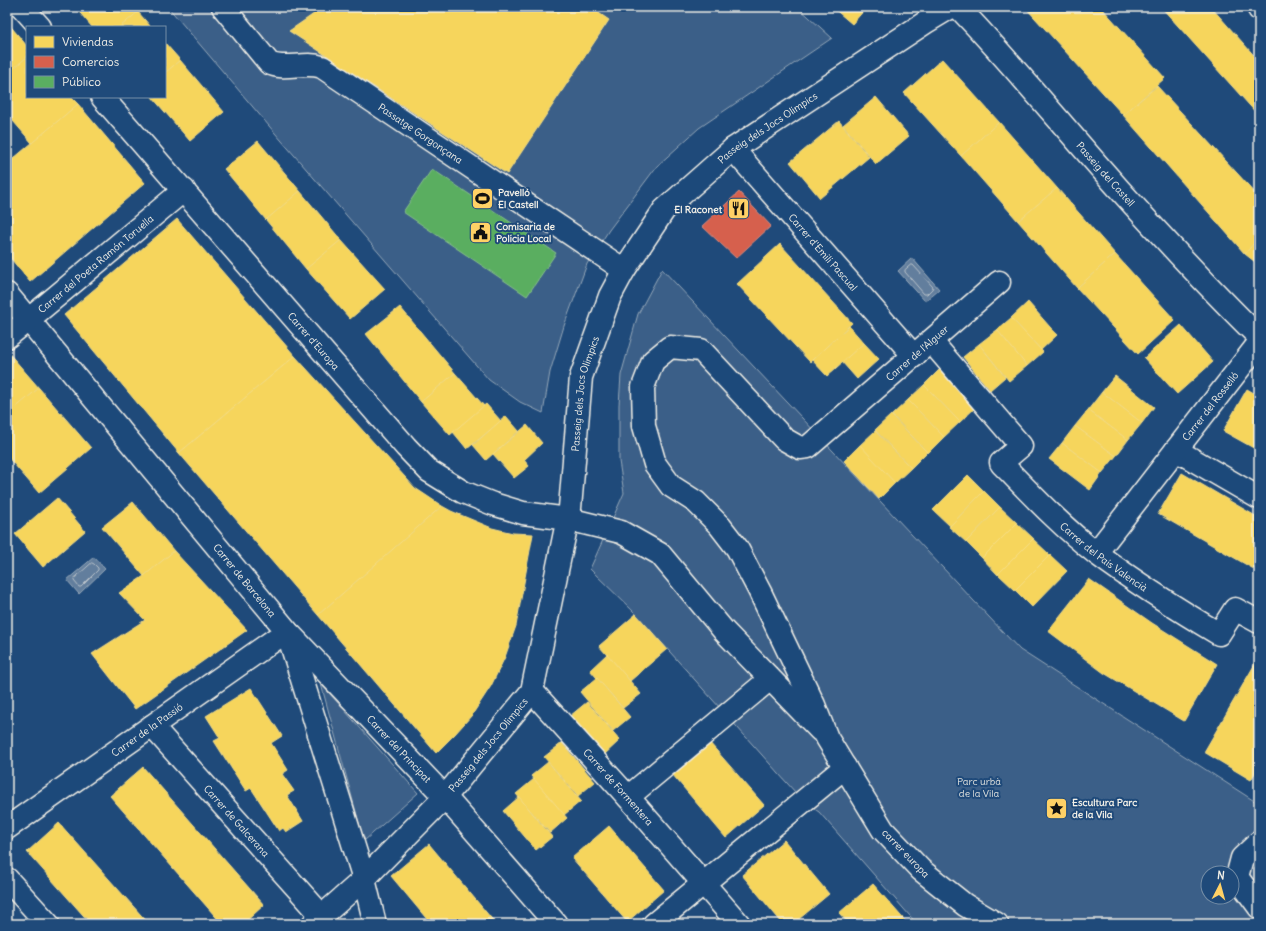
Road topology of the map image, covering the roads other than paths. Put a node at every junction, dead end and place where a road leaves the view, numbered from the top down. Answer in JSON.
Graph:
{"nodes":[{"id":1,"x":22,"y":7,"type":"edge"},
{"id":2,"x":223,"y":7,"type":"edge"},
{"id":3,"x":951,"y":7,"type":"edge"},
{"id":4,"x":958,"y":7,"type":"edge"},
{"id":5,"x":39,"y":26,"type":"edge"},
{"id":6,"x":103,"y":98,"type":"edge"},
{"id":7,"x":732,"y":149,"type":"junction"},
{"id":8,"x":184,"y":190,"type":"junction"},
{"id":9,"x":624,"y":270,"type":"junction"},
{"id":10,"x":999,"y":282,"type":"dead end"},
{"id":11,"x":7,"y":294,"type":"edge"},
{"id":12,"x":28,"y":320,"type":"junction"},
{"id":13,"x":7,"y":337,"type":"edge"},
{"id":14,"x":1259,"y":337,"type":"edge"},
{"id":15,"x":931,"y":341,"type":"junction"},
{"id":16,"x":1259,"y":343,"type":"edge"},
{"id":17,"x":914,"y":356,"type":"junction"},
{"id":18,"x":1176,"y":450,"type":"junction"},
{"id":19,"x":1259,"y":498,"type":"edge"},
{"id":20,"x":568,"y":519,"type":"junction"},
{"id":21,"x":1096,"y":553,"type":"junction"},
{"id":22,"x":1259,"y":622,"type":"edge"},
{"id":23,"x":287,"y":632,"type":"junction"},
{"id":24,"x":770,"y":679,"type":"junction"},
{"id":25,"x":532,"y":691,"type":"junction"},
{"id":26,"x":152,"y":726,"type":"junction"},
{"id":27,"x":827,"y":738,"type":"junction"},
{"id":28,"x":845,"y":767,"type":"junction"},
{"id":29,"x":445,"y":797,"type":"junction"},
{"id":30,"x":628,"y":797,"type":"junction"},
{"id":31,"x":7,"y":828,"type":"edge"},
{"id":32,"x":1259,"y":842,"type":"edge"},
{"id":33,"x":7,"y":879,"type":"edge"},
{"id":34,"x":364,"y":880,"type":"junction"},
{"id":35,"x":704,"y":883,"type":"junction"},
{"id":36,"x":1259,"y":908,"type":"edge"},
{"id":37,"x":318,"y":920,"type":"edge"},
{"id":38,"x":48,"y":924,"type":"edge"},
{"id":39,"x":375,"y":924,"type":"edge"},
{"id":40,"x":556,"y":924,"type":"edge"},
{"id":41,"x":654,"y":924,"type":"edge"},
{"id":42,"x":739,"y":924,"type":"edge"},
{"id":43,"x":993,"y":924,"type":"edge"}],
"edges":[{"from":1,"to":5,"type":"street"},
{"from":2,"to":9,"type":"street","name":"Passatge Gorgonçana"},
{"from":3,"to":7,"type":"street","name":"Passeig dels Jocs Olimpics"},
{"from":4,"to":14,"type":"street","name":"Passeig del Castell"},
{"from":6,"to":8,"type":"street","name":"Carrer d'Europa"},
{"from":7,"to":9,"type":"street","name":"Passeig dels Jocs Olimpics"},
{"from":7,"to":17,"type":"street","name":"Carrer d'Emili Pascual"},
{"from":8,"to":12,"type":"street","name":"Carrer del Poeta Ramón Toruella"},
{"from":8,"to":20,"type":"street","name":"Carrer d'Europa"},
{"from":9,"to":20,"type":"street","name":"Passeig dels Jocs Olimpics"},
{"from":10,"to":15,"type":"street","name":"Carrer de l'Alguer"},
{"from":11,"to":12,"type":"street","name":"Carrer de Barcelona"},
{"from":12,"to":13,"type":"street","name":"Carrer del Poeta Ramón Toruella"},
{"from":12,"to":23,"type":"street","name":"Carrer de Barcelona"},
{"from":15,"to":17,"type":"street","name":"Carrer de l'Alguer"},
{"from":15,"to":21,"type":"street","name":"Carrer del Pais Valencià"},
{"from":16,"to":18,"type":"street","name":"Carrer del Rosselló"},
{"from":17,"to":27,"type":"street","name":"Carrer de l'Alguer"},
{"from":18,"to":19,"type":"street","name":"Carrer del Rosselló"},
{"from":18,"to":21,"type":"street","name":"Carrer del Rosselló"},
{"from":20,"to":24,"type":"street","name":"Carrer d'Europa"},
{"from":20,"to":25,"type":"street","name":"Passeig dels Jocs Olimpics"},
{"from":21,"to":22,"type":"street","name":"Carrer del Pais Valencià"},
{"from":23,"to":26,"type":"street","name":"Carrer de la Passió"},
{"from":23,"to":29,"type":"street","name":"Carrer del Principat"},
{"from":23,"to":34,"type":"street","name":"Carrer de Barcelona"},
{"from":24,"to":27,"type":"street","name":"Carrer d'Europa"},
{"from":24,"to":30,"type":"street"},
{"from":25,"to":29,"type":"street","name":"Passeig dels Jocs Olimpics"},
{"from":25,"to":30,"type":"street","name":"Carrer de Formentera"},
{"from":26,"to":31,"type":"street","name":"Carrer de la Passió"},
{"from":26,"to":37,"type":"street","name":"Carrer de Galcerana"},
{"from":27,"to":28,"type":"street","name":"carrer europa"},
{"from":28,"to":35,"type":"street"},
{"from":28,"to":43,"type":"street","name":"carrer europa"},
{"from":29,"to":34,"type":"street","name":"Passeig dels Jocs Olimpics"},
{"from":29,"to":40,"type":"street","name":"Carrer del Principat"},
{"from":30,"to":35,"type":"street","name":"Carrer de Formentera"},
{"from":32,"to":36,"type":"street"},
{"from":33,"to":38,"type":"street"},
{"from":34,"to":37,"type":"street","name":"Passeig dels Jocs Olimpics"},
{"from":34,"to":39,"type":"street","name":"Carrer de Barcelona"},
{"from":35,"to":41,"type":"street"},
{"from":35,"to":42,"type":"street","name":"Carrer de Formentera"}]}
